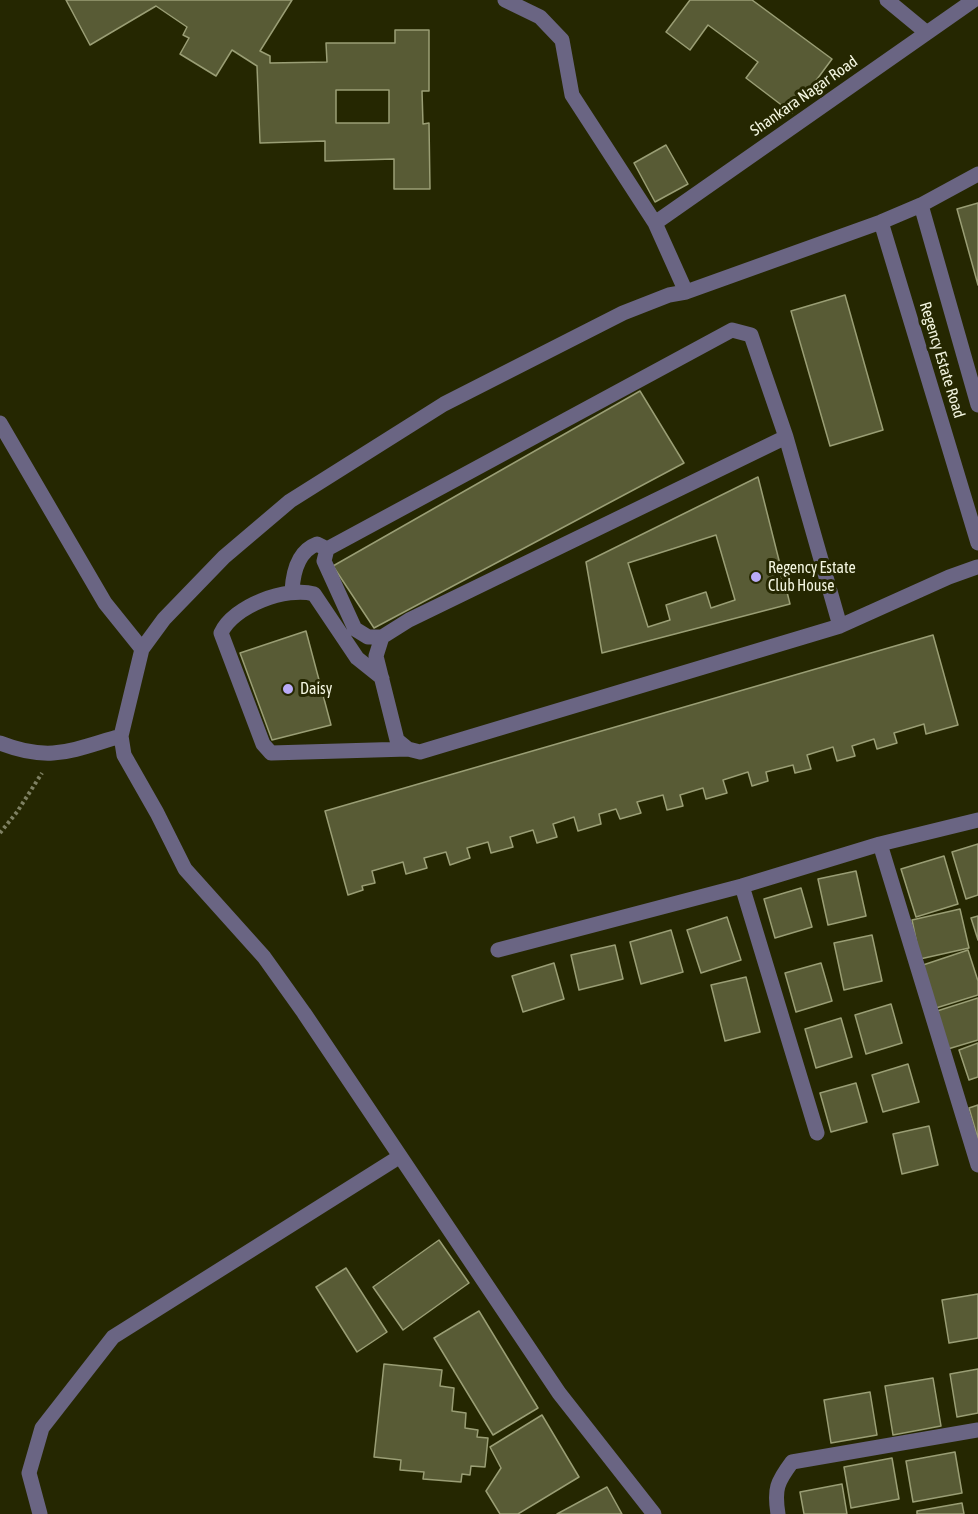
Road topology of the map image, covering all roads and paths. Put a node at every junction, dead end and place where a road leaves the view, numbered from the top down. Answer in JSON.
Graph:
{"nodes":[{"id":1,"x":506,"y":0,"type":"edge"},
{"id":2,"x":886,"y":0,"type":"edge"},
{"id":3,"x":974,"y":0,"type":"edge"},
{"id":4,"x":927,"y":33,"type":"junction"},
{"id":5,"x":978,"y":174,"type":"edge"},
{"id":6,"x":921,"y":205,"type":"junction"},
{"id":7,"x":881,"y":222,"type":"junction"},
{"id":8,"x":655,"y":223,"type":"junction"},
{"id":9,"x":686,"y":292,"type":"junction"},
{"id":10,"x":978,"y":405,"type":"edge"},
{"id":11,"x":0,"y":423,"type":"edge"},
{"id":12,"x":786,"y":437,"type":"junction"},
{"id":13,"x":978,"y":543,"type":"edge"},
{"id":14,"x":327,"y":549,"type":"junction"},
{"id":15,"x":978,"y":554,"type":"edge"},
{"id":16,"x":978,"y":568,"type":"edge"},
{"id":17,"x":292,"y":591,"type":"junction"},
{"id":18,"x":840,"y":626,"type":"junction"},
{"id":19,"x":382,"y":638,"type":"junction"},
{"id":20,"x":142,"y":649,"type":"junction"},
{"id":21,"x":382,"y":678,"type":"junction"},
{"id":22,"x":121,"y":736,"type":"junction"},
{"id":23,"x":0,"y":743,"type":"edge"},
{"id":24,"x":408,"y":748,"type":"junction"},
{"id":25,"x":53,"y":755,"type":"junction"},
{"id":26,"x":978,"y":820,"type":"edge"},
{"id":27,"x":0,"y":833,"type":"edge"},
{"id":28,"x":880,"y":844,"type":"junction"},
{"id":29,"x":742,"y":886,"type":"junction"},
{"id":30,"x":498,"y":950,"type":"dead end"},
{"id":31,"x":817,"y":1133,"type":"dead end"},
{"id":32,"x":399,"y":1157,"type":"junction"},
{"id":33,"x":978,"y":1165,"type":"edge"},
{"id":34,"x":978,"y":1430,"type":"edge"},
{"id":35,"x":40,"y":1514,"type":"edge"},
{"id":36,"x":654,"y":1514,"type":"edge"},
{"id":37,"x":777,"y":1514,"type":"edge"}],
"edges":[{"from":1,"to":8,"type":"street"},
{"from":2,"to":4,"type":"street"},
{"from":3,"to":4,"type":"street","name":"Shankara Nagar Road"},
{"from":4,"to":8,"type":"street","name":"Shankara Nagar Road"},
{"from":5,"to":6,"type":"street"},
{"from":6,"to":7,"type":"street"},
{"from":6,"to":10,"type":"street","name":"Regency Estate Road"},
{"from":7,"to":9,"type":"street"},
{"from":7,"to":13,"type":"street","name":"Regency Estate Road"},
{"from":8,"to":9,"type":"street"},
{"from":9,"to":20,"type":"street"},
{"from":11,"to":20,"type":"street"},
{"from":12,"to":14,"type":"street"},
{"from":12,"to":18,"type":"street"},
{"from":12,"to":19,"type":"street"},
{"from":14,"to":17,"type":"street"},
{"from":14,"to":19,"type":"street"},
{"from":15,"to":16,"type":"street"},
{"from":16,"to":18,"type":"street"},
{"from":17,"to":21,"type":"street"},
{"from":17,"to":24,"type":"street"},
{"from":18,"to":24,"type":"street"},
{"from":19,"to":21,"type":"street"},
{"from":20,"to":22,"type":"street"},
{"from":21,"to":24,"type":"street"},
{"from":22,"to":25,"type":"street"},
{"from":22,"to":32,"type":"street"},
{"from":23,"to":25,"type":"street"},
{"from":25,"to":27,"type":"path"},
{"from":26,"to":28,"type":"street"},
{"from":28,"to":29,"type":"street"},
{"from":28,"to":33,"type":"street"},
{"from":29,"to":30,"type":"street"},
{"from":29,"to":31,"type":"street"},
{"from":32,"to":35,"type":"street"},
{"from":32,"to":36,"type":"street"},
{"from":34,"to":37,"type":"street"}]}
